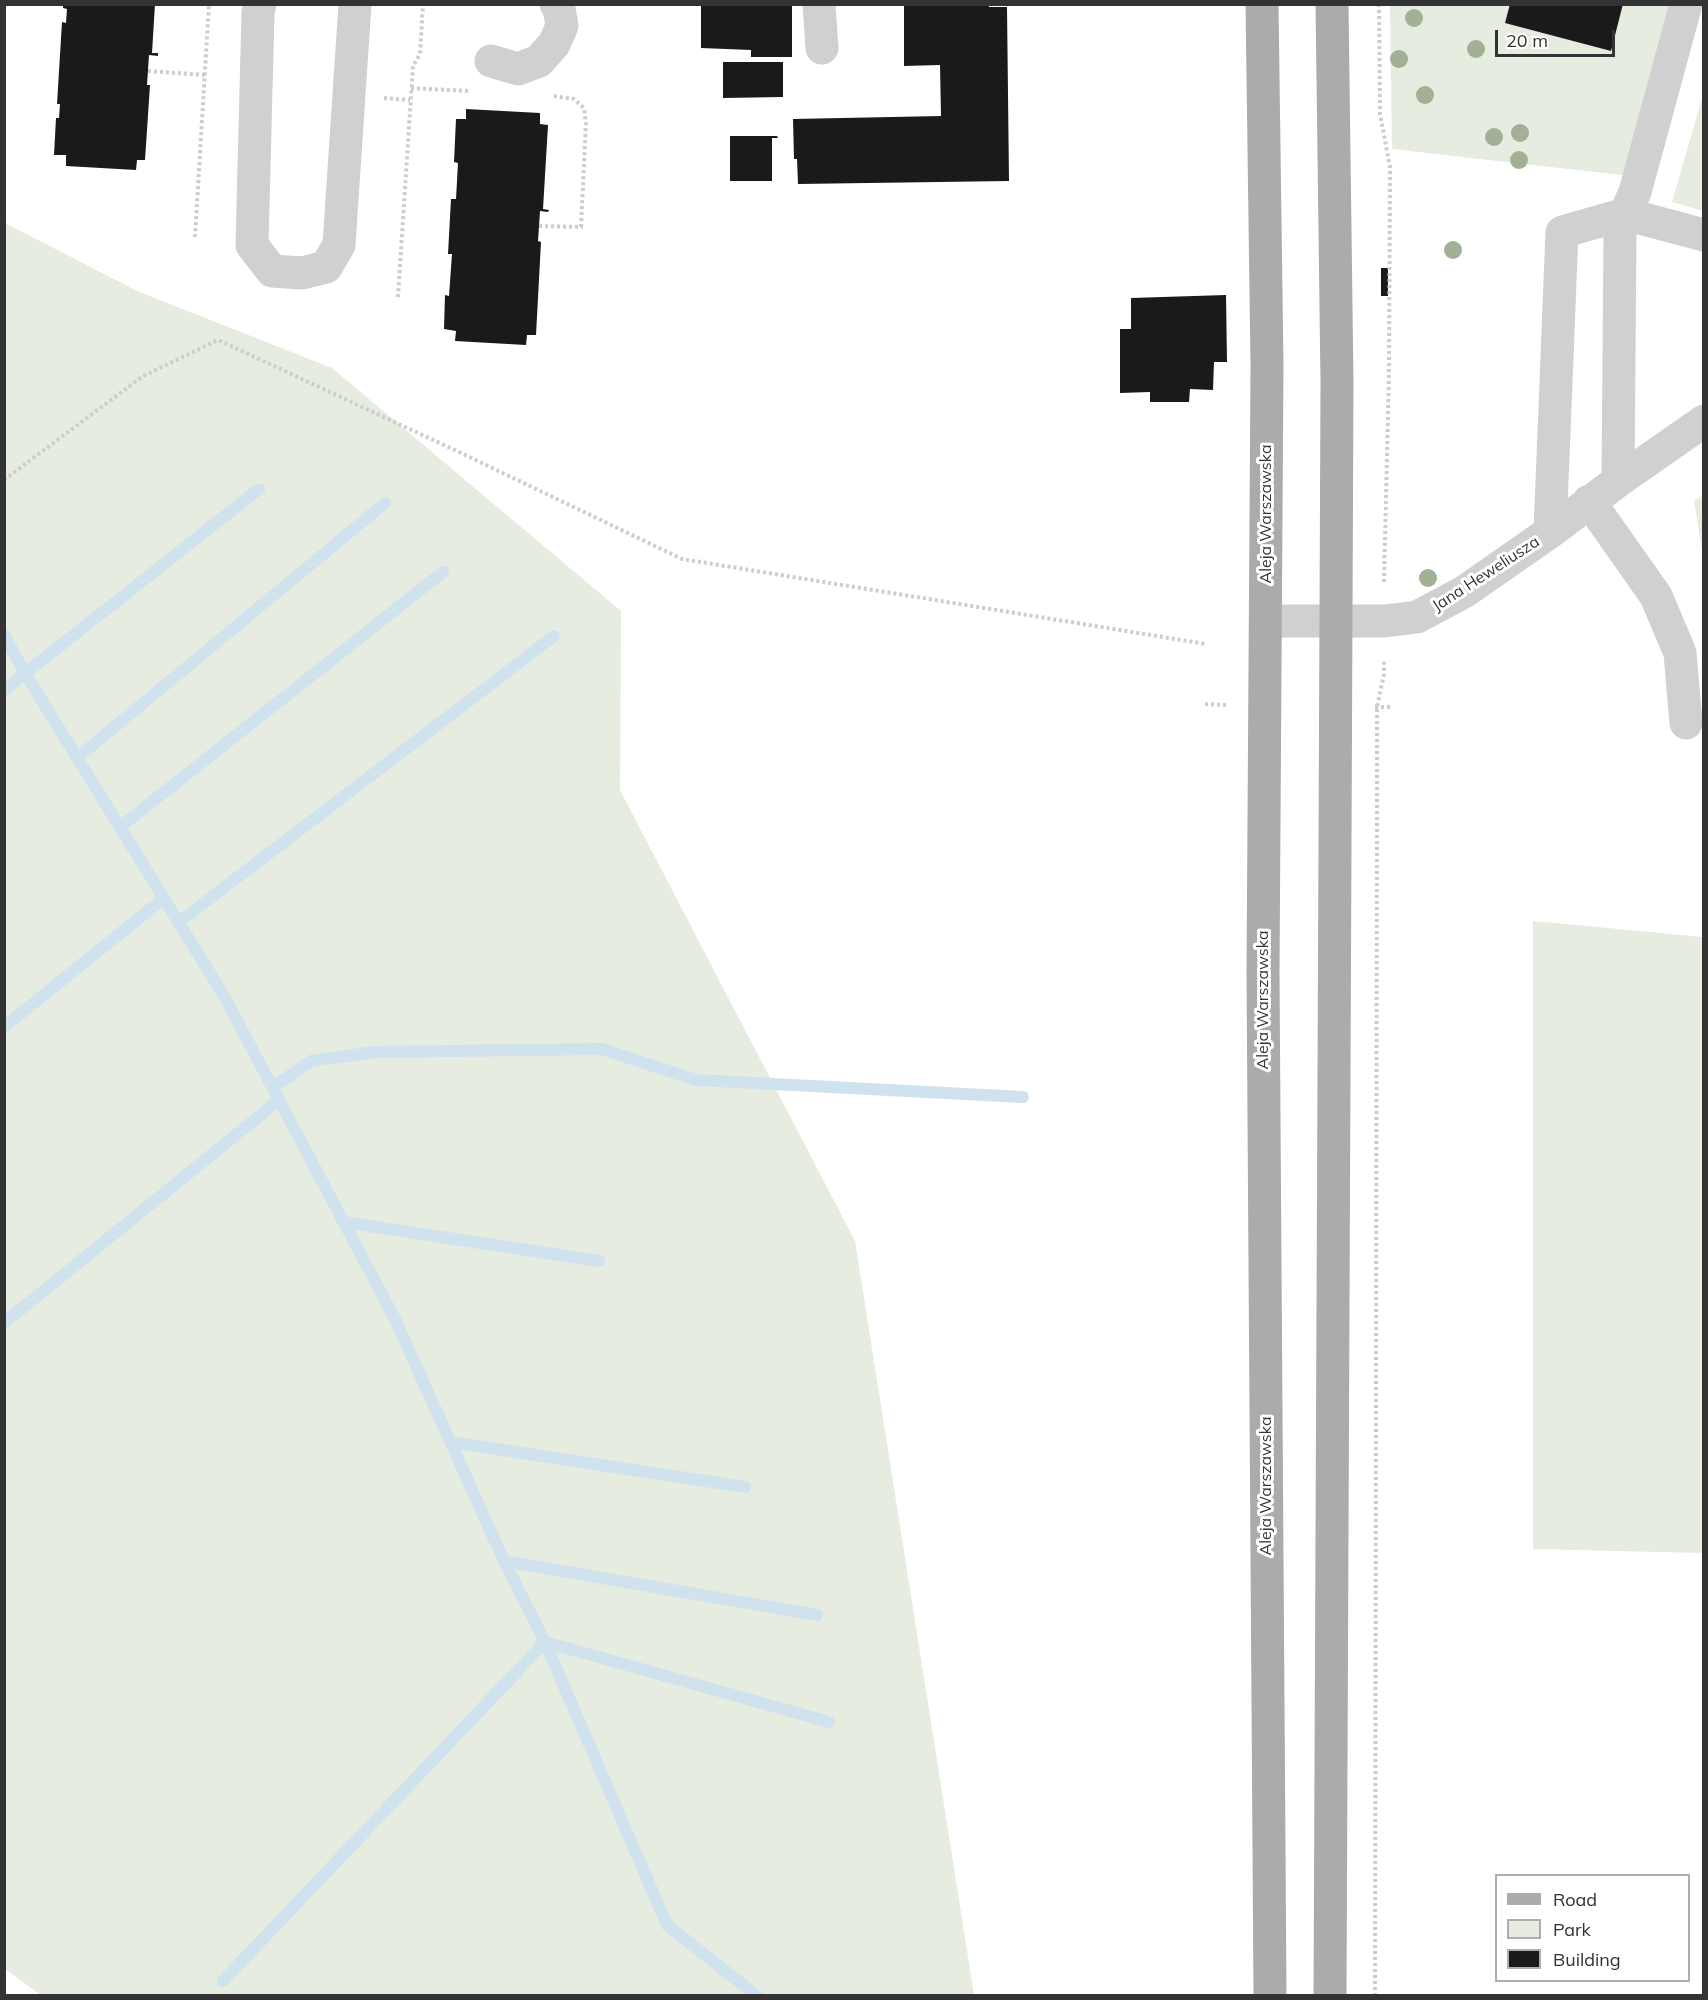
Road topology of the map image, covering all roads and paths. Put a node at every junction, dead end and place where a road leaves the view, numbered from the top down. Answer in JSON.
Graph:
{"nodes":[{"id":1,"x":13,"y":4,"type":"edge"},
{"id":2,"x":209,"y":4,"type":"edge"},
{"id":3,"x":260,"y":4,"type":"edge"},
{"id":4,"x":355,"y":4,"type":"edge"},
{"id":5,"x":423,"y":4,"type":"edge"},
{"id":6,"x":556,"y":4,"type":"edge"},
{"id":7,"x":819,"y":4,"type":"edge"},
{"id":8,"x":1262,"y":4,"type":"edge"},
{"id":9,"x":1332,"y":4,"type":"edge"},
{"id":10,"x":1379,"y":4,"type":"edge"},
{"id":11,"x":1686,"y":4,"type":"edge"},
{"id":12,"x":4,"y":6,"type":"edge"},
{"id":13,"x":822,"y":48,"type":"dead end"},
{"id":14,"x":491,"y":61,"type":"dead end"},
{"id":15,"x":148,"y":71,"type":"dead end"},
{"id":16,"x":205,"y":75,"type":"junction"},
{"id":17,"x":411,"y":88,"type":"junction"},
{"id":18,"x":471,"y":91,"type":"dead end"},
{"id":19,"x":542,"y":96,"type":"dead end"},
{"id":20,"x":1625,"y":214,"type":"junction"},
{"id":21,"x":539,"y":226,"type":"dead end"},
{"id":22,"x":1704,"y":235,"type":"edge"},
{"id":23,"x":195,"y":237,"type":"dead end"},
{"id":24,"x":398,"y":297,"type":"dead end"},
{"id":25,"x":1704,"y":421,"type":"edge"},
{"id":26,"x":4,"y":480,"type":"edge"},
{"id":27,"x":1618,"y":481,"type":"junction"},
{"id":28,"x":1589,"y":501,"type":"junction"},
{"id":29,"x":1550,"y":532,"type":"junction"},
{"id":30,"x":1384,"y":577,"type":"dead end"},
{"id":31,"x":1266,"y":621,"type":"junction"},
{"id":32,"x":1335,"y":621,"type":"junction"},
{"id":33,"x":1206,"y":644,"type":"dead end"},
{"id":34,"x":1384,"y":674,"type":"dead end"},
{"id":35,"x":1205,"y":704,"type":"dead end"},
{"id":36,"x":1231,"y":705,"type":"dead end"},
{"id":37,"x":1370,"y":707,"type":"dead end"},
{"id":38,"x":1377,"y":707,"type":"junction"},
{"id":39,"x":1392,"y":707,"type":"dead end"},
{"id":40,"x":1686,"y":723,"type":"dead end"},
{"id":41,"x":1270,"y":1995,"type":"edge"},
{"id":42,"x":1330,"y":1995,"type":"edge"},
{"id":43,"x":1376,"y":1995,"type":"edge"}],
"edges":[{"from":1,"to":12,"type":"path"},
{"from":2,"to":16,"type":"path"},
{"from":3,"to":4,"type":"street"},
{"from":5,"to":17,"type":"path"},
{"from":6,"to":14,"type":"street"},
{"from":7,"to":13,"type":"street"},
{"from":8,"to":31,"type":"main road","name":"Aleja Warszawska"},
{"from":9,"to":32,"type":"main road"},
{"from":10,"to":30,"type":"path"},
{"from":11,"to":20,"type":"street"},
{"from":15,"to":16,"type":"path"},
{"from":16,"to":23,"type":"path"},
{"from":17,"to":18,"type":"path"},
{"from":17,"to":24,"type":"path"},
{"from":19,"to":21,"type":"path"},
{"from":20,"to":22,"type":"street"},
{"from":20,"to":27,"type":"street"},
{"from":20,"to":29,"type":"street"},
{"from":25,"to":27,"type":"street","name":"Jana Heweliusza"},
{"from":26,"to":33,"type":"path"},
{"from":27,"to":28,"type":"street","name":"Jana Heweliusza"},
{"from":28,"to":29,"type":"street","name":"Jana Heweliusza"},
{"from":28,"to":40,"type":"street"},
{"from":29,"to":32,"type":"street","name":"Jana Heweliusza"},
{"from":31,"to":32,"type":"street","name":"Jana Heweliusza"},
{"from":31,"to":41,"type":"main road","name":"Aleja Warszawska"},
{"from":32,"to":42,"type":"main road"},
{"from":34,"to":38,"type":"path"},
{"from":35,"to":36,"type":"path"},
{"from":37,"to":38,"type":"path"},
{"from":38,"to":39,"type":"path"},
{"from":38,"to":43,"type":"path"}]}
